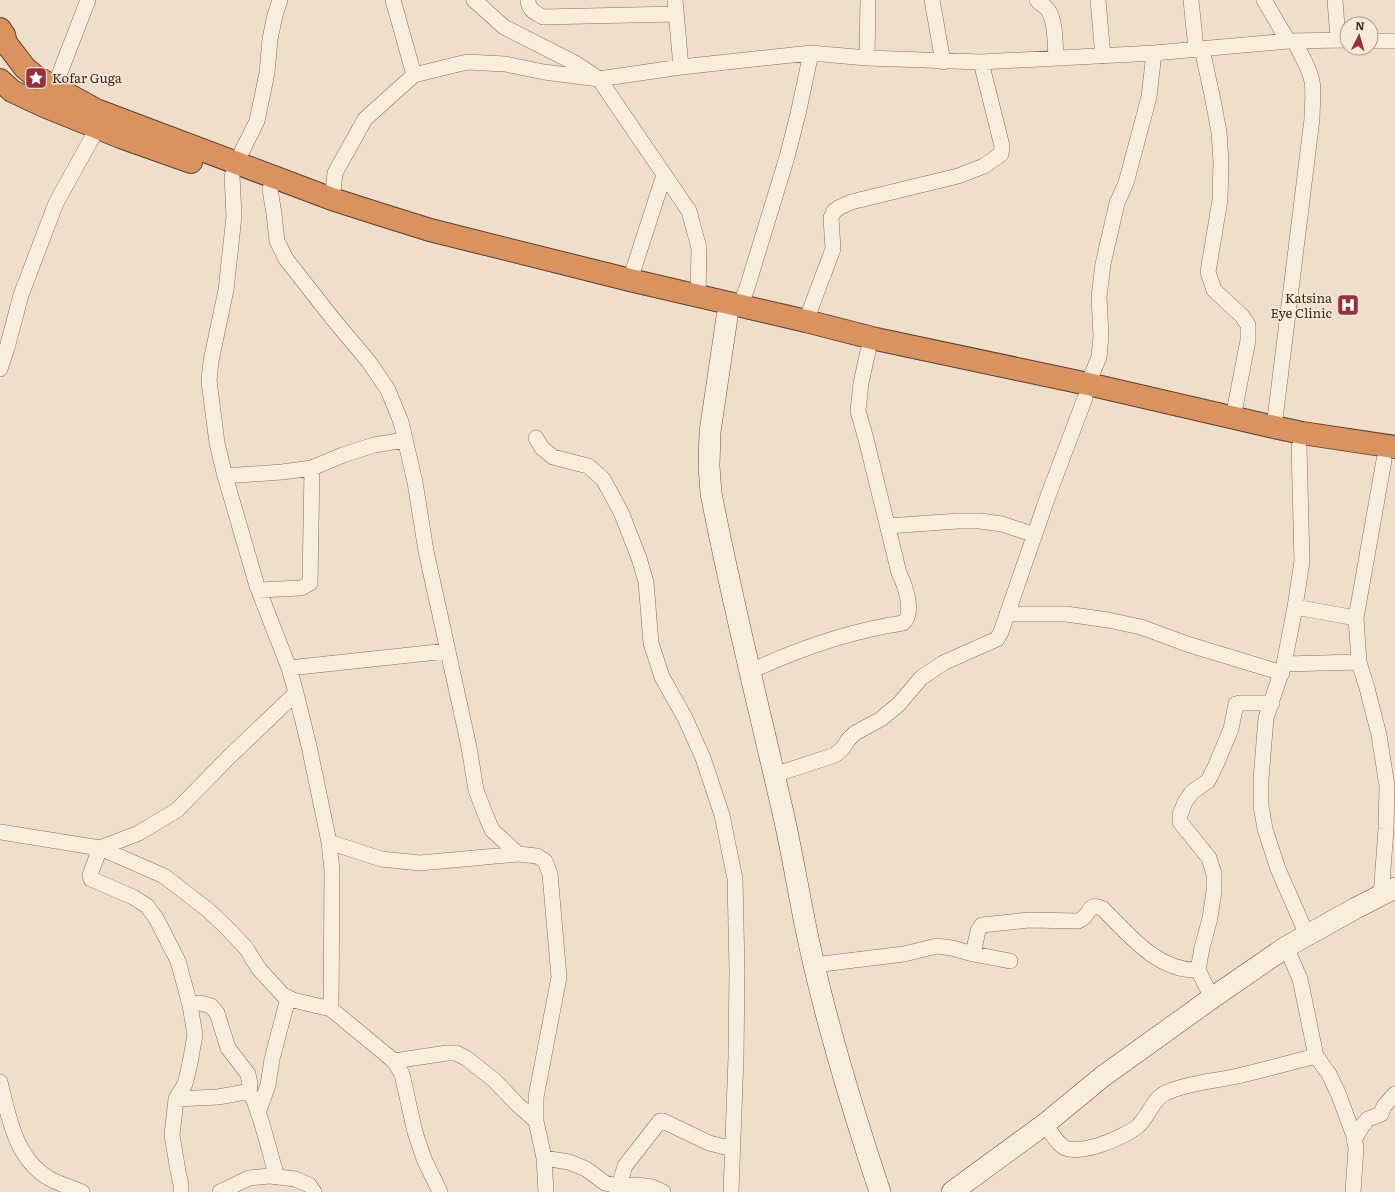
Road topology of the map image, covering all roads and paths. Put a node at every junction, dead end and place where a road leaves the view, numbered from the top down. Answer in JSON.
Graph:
{"nodes":[{"id":1,"x":88,"y":0,"type":"edge"},
{"id":2,"x":280,"y":0,"type":"edge"},
{"id":3,"x":393,"y":0,"type":"edge"},
{"id":4,"x":474,"y":0,"type":"edge"},
{"id":5,"x":528,"y":0,"type":"edge"},
{"id":6,"x":868,"y":0,"type":"edge"},
{"id":7,"x":932,"y":0,"type":"edge"},
{"id":8,"x":1037,"y":0,"type":"edge"},
{"id":9,"x":1098,"y":0,"type":"edge"},
{"id":10,"x":1191,"y":0,"type":"edge"},
{"id":11,"x":1264,"y":0,"type":"edge"},
{"id":12,"x":1335,"y":0,"type":"edge"},
{"id":13,"x":676,"y":7,"type":"edge"},
{"id":14,"x":1339,"y":20,"type":"edge"},
{"id":15,"x":1,"y":38,"type":"edge"},
{"id":16,"x":1339,"y":40,"type":"edge"},
{"id":17,"x":1291,"y":41,"type":"junction"},
{"id":18,"x":1379,"y":41,"type":"edge"},
{"id":19,"x":1395,"y":41,"type":"edge"},
{"id":20,"x":1199,"y":49,"type":"junction"},
{"id":21,"x":811,"y":53,"type":"junction"},
{"id":22,"x":1154,"y":53,"type":"junction"},
{"id":23,"x":1103,"y":56,"type":"junction"},
{"id":24,"x":867,"y":58,"type":"junction"},
{"id":25,"x":1056,"y":58,"type":"junction"},
{"id":26,"x":943,"y":62,"type":"junction"},
{"id":27,"x":981,"y":62,"type":"junction"},
{"id":28,"x":681,"y":67,"type":"junction"},
{"id":29,"x":414,"y":75,"type":"junction"},
{"id":30,"x":599,"y":79,"type":"junction"},
{"id":31,"x":0,"y":80,"type":"edge"},
{"id":32,"x":54,"y":88,"type":"junction"},
{"id":33,"x":98,"y":127,"type":"junction"},
{"id":34,"x":234,"y":169,"type":"junction"},
{"id":35,"x":664,"y":175,"type":"junction"},
{"id":36,"x":270,"y":189,"type":"junction"},
{"id":37,"x":332,"y":199,"type":"junction"},
{"id":38,"x":428,"y":236,"type":"junction"},
{"id":39,"x":630,"y":280,"type":"junction"},
{"id":40,"x":698,"y":296,"type":"junction"},
{"id":41,"x":734,"y":311,"type":"junction"},
{"id":42,"x":806,"y":321,"type":"junction"},
{"id":43,"x":868,"y":351,"type":"junction"},
{"id":44,"x":0,"y":368,"type":"edge"},
{"id":45,"x":1086,"y":391,"type":"junction"},
{"id":46,"x":1126,"y":401,"type":"junction"},
{"id":47,"x":1233,"y":418,"type":"junction"},
{"id":48,"x":1274,"y":428,"type":"junction"},
{"id":49,"x":536,"y":438,"type":"dead end"},
{"id":50,"x":405,"y":440,"type":"junction"},
{"id":51,"x":1299,"y":446,"type":"junction"},
{"id":52,"x":1391,"y":456,"type":"edge"},
{"id":53,"x":312,"y":468,"type":"junction"},
{"id":54,"x":225,"y":476,"type":"junction"},
{"id":55,"x":888,"y":526,"type":"junction"},
{"id":56,"x":1035,"y":535,"type":"junction"},
{"id":57,"x":259,"y":590,"type":"junction"},
{"id":58,"x":1295,"y":607,"type":"junction"},
{"id":59,"x":1007,"y":614,"type":"junction"},
{"id":60,"x":1356,"y":618,"type":"junction"},
{"id":61,"x":447,"y":651,"type":"junction"},
{"id":62,"x":1359,"y":662,"type":"junction"},
{"id":63,"x":288,"y":668,"type":"junction"},
{"id":64,"x":1283,"y":668,"type":"junction"},
{"id":65,"x":749,"y":672,"type":"junction"},
{"id":66,"x":296,"y":693,"type":"junction"},
{"id":67,"x":1272,"y":703,"type":"junction"},
{"id":68,"x":774,"y":775,"type":"junction"},
{"id":69,"x":0,"y":832,"type":"edge"},
{"id":70,"x":329,"y":842,"type":"junction"},
{"id":71,"x":100,"y":848,"type":"junction"},
{"id":72,"x":518,"y":854,"type":"junction"},
{"id":73,"x":1388,"y":892,"type":"edge"},
{"id":74,"x":1307,"y":935,"type":"junction"},
{"id":75,"x":1286,"y":947,"type":"junction"},
{"id":76,"x":973,"y":954,"type":"junction"},
{"id":77,"x":1010,"y":960,"type":"dead end"},
{"id":78,"x":814,"y":965,"type":"junction"},
{"id":79,"x":1198,"y":970,"type":"junction"},
{"id":80,"x":288,"y":998,"type":"junction"},
{"id":81,"x":1212,"y":998,"type":"junction"},
{"id":82,"x":190,"y":1005,"type":"junction"},
{"id":83,"x":331,"y":1009,"type":"junction"},
{"id":84,"x":1316,"y":1056,"type":"junction"},
{"id":85,"x":394,"y":1061,"type":"junction"},
{"id":86,"x":0,"y":1082,"type":"edge"},
{"id":87,"x":250,"y":1093,"type":"junction"},
{"id":88,"x":1395,"y":1094,"type":"edge"},
{"id":89,"x":176,"y":1099,"type":"junction"},
{"id":90,"x":258,"y":1113,"type":"junction"},
{"id":91,"x":536,"y":1121,"type":"junction"},
{"id":92,"x":1045,"y":1124,"type":"junction"},
{"id":93,"x":1354,"y":1140,"type":"junction"},
{"id":94,"x":733,"y":1149,"type":"junction"},
{"id":95,"x":544,"y":1158,"type":"junction"},
{"id":96,"x":277,"y":1177,"type":"junction"},
{"id":97,"x":49,"y":1186,"type":"edge"},
{"id":98,"x":617,"y":1189,"type":"edge"},
{"id":99,"x":82,"y":1192,"type":"edge"},
{"id":100,"x":181,"y":1192,"type":"edge"},
{"id":101,"x":220,"y":1192,"type":"edge"},
{"id":102,"x":314,"y":1192,"type":"edge"},
{"id":103,"x":440,"y":1192,"type":"edge"},
{"id":104,"x":546,"y":1192,"type":"edge"},
{"id":105,"x":663,"y":1192,"type":"edge"},
{"id":106,"x":731,"y":1192,"type":"edge"},
{"id":107,"x":880,"y":1192,"type":"edge"},
{"id":108,"x":952,"y":1192,"type":"edge"},
{"id":109,"x":1353,"y":1192,"type":"edge"}],
"edges":[{"from":1,"to":32,"type":"street"},
{"from":2,"to":34,"type":"street"},
{"from":3,"to":29,"type":"street"},
{"from":4,"to":30,"type":"street"},
{"from":5,"to":13,"type":"street"},
{"from":6,"to":24,"type":"street"},
{"from":7,"to":26,"type":"street"},
{"from":8,"to":25,"type":"street"},
{"from":9,"to":23,"type":"street"},
{"from":10,"to":20,"type":"street"},
{"from":11,"to":17,"type":"street"},
{"from":12,"to":14,"type":"street"},
{"from":13,"to":28,"type":"street"},
{"from":15,"to":32,"type":"highway"},
{"from":16,"to":17,"type":"street"},
{"from":17,"to":20,"type":"street"},
{"from":17,"to":48,"type":"street"},
{"from":18,"to":19,"type":"street"},
{"from":20,"to":22,"type":"street"},
{"from":20,"to":47,"type":"street"},
{"from":21,"to":24,"type":"street"},
{"from":21,"to":28,"type":"street"},
{"from":21,"to":41,"type":"street"},
{"from":22,"to":23,"type":"street"},
{"from":22,"to":45,"type":"street"},
{"from":23,"to":25,"type":"street"},
{"from":24,"to":26,"type":"street"},
{"from":25,"to":27,"type":"street"},
{"from":26,"to":27,"type":"street"},
{"from":27,"to":42,"type":"street"},
{"from":28,"to":30,"type":"street"},
{"from":29,"to":30,"type":"street"},
{"from":29,"to":37,"type":"street"},
{"from":30,"to":35,"type":"street"},
{"from":31,"to":33,"type":"highway"},
{"from":32,"to":34,"type":"highway"},
{"from":33,"to":34,"type":"highway"},
{"from":33,"to":44,"type":"street"},
{"from":34,"to":36,"type":"highway"},
{"from":34,"to":37,"type":"highway"},
{"from":34,"to":54,"type":"street"},
{"from":35,"to":39,"type":"street"},
{"from":35,"to":40,"type":"street"},
{"from":36,"to":38,"type":"highway"},
{"from":36,"to":50,"type":"street"},
{"from":37,"to":38,"type":"highway"},
{"from":38,"to":39,"type":"highway"},
{"from":38,"to":41,"type":"highway"},
{"from":39,"to":40,"type":"highway"},
{"from":40,"to":41,"type":"highway"},
{"from":41,"to":42,"type":"highway"},
{"from":41,"to":43,"type":"highway"},
{"from":41,"to":65,"type":"street"},
{"from":42,"to":45,"type":"highway"},
{"from":43,"to":45,"type":"highway"},
{"from":43,"to":55,"type":"street"},
{"from":45,"to":46,"type":"highway"},
{"from":45,"to":56,"type":"street"},
{"from":46,"to":47,"type":"highway"},
{"from":46,"to":51,"type":"highway"},
{"from":47,"to":48,"type":"highway"},
{"from":48,"to":52,"type":"highway"},
{"from":49,"to":94,"type":"street"},
{"from":50,"to":53,"type":"street"},
{"from":50,"to":61,"type":"street"},
{"from":51,"to":52,"type":"highway"},
{"from":51,"to":58,"type":"street"},
{"from":52,"to":60,"type":"street"},
{"from":53,"to":54,"type":"street"},
{"from":53,"to":57,"type":"street"},
{"from":54,"to":57,"type":"street"},
{"from":55,"to":56,"type":"street"},
{"from":55,"to":65,"type":"street"},
{"from":56,"to":59,"type":"street"},
{"from":57,"to":63,"type":"street"},
{"from":58,"to":60,"type":"street"},
{"from":58,"to":64,"type":"street"},
{"from":59,"to":64,"type":"street"},
{"from":59,"to":68,"type":"street"},
{"from":60,"to":62,"type":"street"},
{"from":61,"to":63,"type":"street"},
{"from":61,"to":72,"type":"street"},
{"from":62,"to":64,"type":"street"},
{"from":62,"to":73,"type":"street"},
{"from":63,"to":66,"type":"street"},
{"from":64,"to":67,"type":"street"},
{"from":65,"to":68,"type":"street"},
{"from":66,"to":70,"type":"street"},
{"from":66,"to":71,"type":"street"},
{"from":67,"to":74,"type":"street"},
{"from":67,"to":79,"type":"street"},
{"from":68,"to":78,"type":"street"},
{"from":69,"to":71,"type":"street"},
{"from":70,"to":72,"type":"street"},
{"from":70,"to":83,"type":"street"},
{"from":71,"to":80,"type":"street"},
{"from":71,"to":82,"type":"street"},
{"from":72,"to":91,"type":"street"},
{"from":73,"to":74,"type":"street"},
{"from":74,"to":75,"type":"street"},
{"from":75,"to":81,"type":"street"},
{"from":75,"to":84,"type":"street"},
{"from":76,"to":77,"type":"street"},
{"from":76,"to":78,"type":"street"},
{"from":76,"to":79,"type":"street"},
{"from":78,"to":107,"type":"street"},
{"from":79,"to":81,"type":"street"},
{"from":80,"to":83,"type":"street"},
{"from":80,"to":90,"type":"street"},
{"from":81,"to":92,"type":"street"},
{"from":82,"to":87,"type":"street"},
{"from":82,"to":89,"type":"street"},
{"from":83,"to":85,"type":"street"},
{"from":84,"to":92,"type":"street"},
{"from":84,"to":93,"type":"street"},
{"from":85,"to":91,"type":"street"},
{"from":85,"to":103,"type":"street"},
{"from":86,"to":97,"type":"street"},
{"from":87,"to":89,"type":"street"},
{"from":87,"to":90,"type":"street"},
{"from":88,"to":93,"type":"street"},
{"from":89,"to":100,"type":"street"},
{"from":90,"to":96,"type":"street"},
{"from":91,"to":95,"type":"street"},
{"from":92,"to":108,"type":"street"},
{"from":93,"to":109,"type":"street"},
{"from":94,"to":98,"type":"street"},
{"from":94,"to":106,"type":"street"},
{"from":95,"to":98,"type":"street"},
{"from":95,"to":104,"type":"street"},
{"from":96,"to":101,"type":"street"},
{"from":96,"to":102,"type":"street"},
{"from":97,"to":99,"type":"street"},
{"from":98,"to":105,"type":"street"}]}
